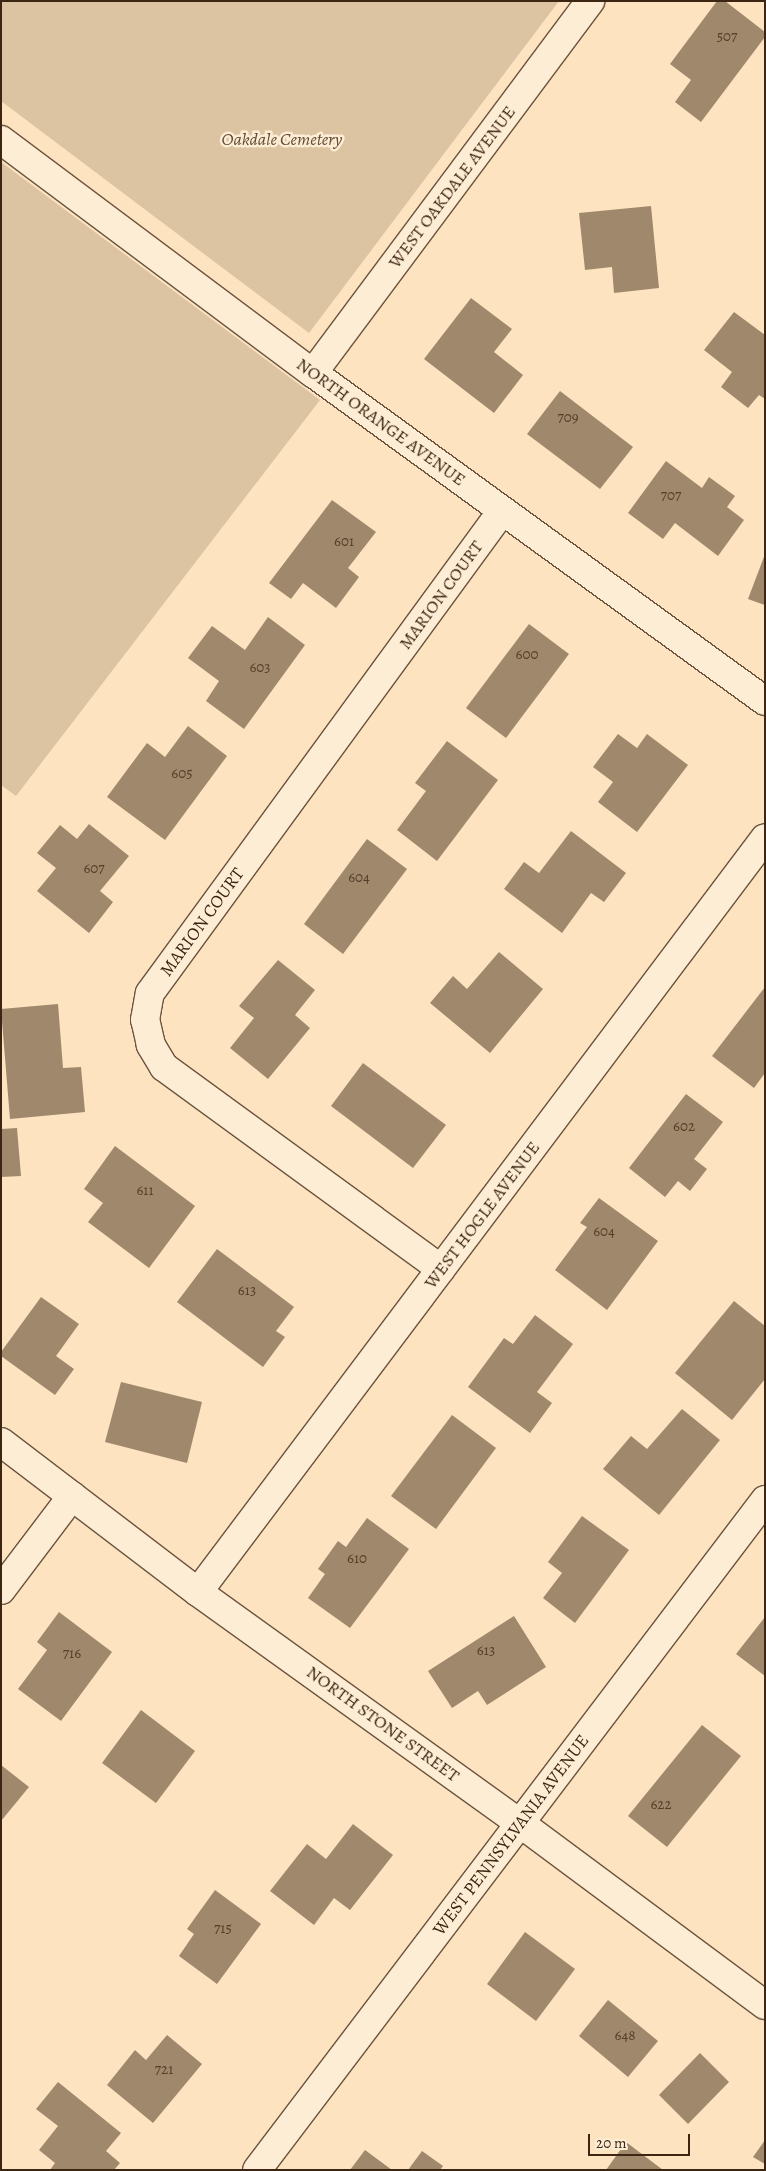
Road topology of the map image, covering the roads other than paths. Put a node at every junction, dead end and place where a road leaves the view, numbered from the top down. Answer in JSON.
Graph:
{"nodes":[{"id":1,"x":590,"y":1,"type":"edge"},
{"id":2,"x":1,"y":140,"type":"edge"},
{"id":3,"x":313,"y":373,"type":"junction"},
{"id":4,"x":502,"y":511,"type":"junction"},
{"id":5,"x":765,"y":701,"type":"edge"},
{"id":6,"x":765,"y":838,"type":"edge"},
{"id":7,"x":441,"y":1270,"type":"junction"},
{"id":8,"x":1,"y":1442,"type":"edge"},
{"id":9,"x":72,"y":1496,"type":"junction"},
{"id":10,"x":765,"y":1500,"type":"edge"},
{"id":11,"x":1,"y":1590,"type":"edge"},
{"id":12,"x":198,"y":1592,"type":"junction"},
{"id":13,"x":520,"y":1823,"type":"junction"},
{"id":14,"x":765,"y":2005,"type":"edge"},
{"id":15,"x":258,"y":2170,"type":"edge"}],
"edges":[{"from":1,"to":3,"type":"street","name":"WEST OAKDALE AVENUE"},
{"from":2,"to":3,"type":"street","name":"NORTH ORANGE AVENUE"},
{"from":3,"to":4,"type":"street","name":"NORTH ORANGE AVENUE"},
{"from":4,"to":5,"type":"street","name":"NORTH ORANGE AVENUE"},
{"from":4,"to":7,"type":"street","name":"MARION COURT"},
{"from":6,"to":7,"type":"street","name":"WEST HOGLE AVENUE"},
{"from":7,"to":12,"type":"street","name":"WEST HOGLE AVENUE"},
{"from":8,"to":9,"type":"street","name":"NORTH STONE STREET"},
{"from":9,"to":11,"type":"street"},
{"from":9,"to":12,"type":"street","name":"NORTH STONE STREET"},
{"from":10,"to":13,"type":"street","name":"WEST PENNSYLVANIA AVENUE"},
{"from":12,"to":13,"type":"street","name":"NORTH STONE STREET"},
{"from":13,"to":14,"type":"street","name":"NORTH STONE STREET"},
{"from":13,"to":15,"type":"street","name":"WEST PENNSYLVANIA AVENUE"}]}
